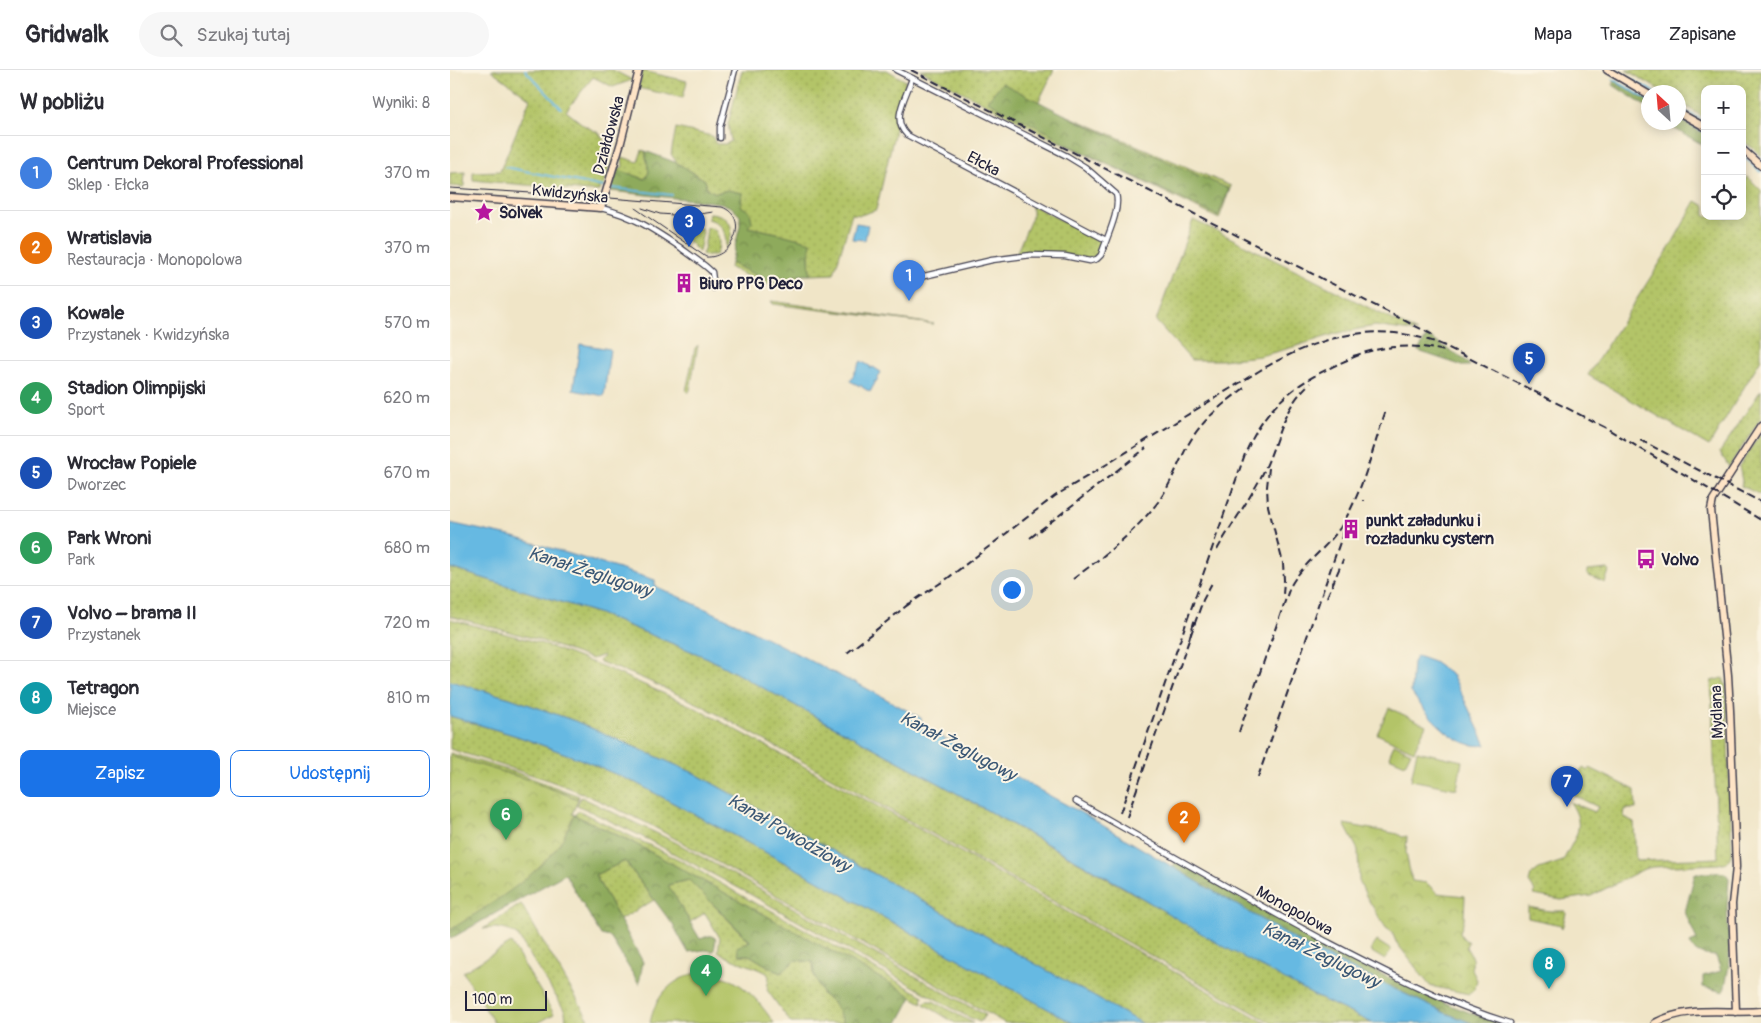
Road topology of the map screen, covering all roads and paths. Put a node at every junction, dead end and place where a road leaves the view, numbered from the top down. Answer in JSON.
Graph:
{"nodes":[{"id":1,"x":639,"y":70,"type":"edge"},
{"id":2,"x":736,"y":70,"type":"edge"},
{"id":3,"x":896,"y":70,"type":"edge"},
{"id":4,"x":1607,"y":70,"type":"edge"},
{"id":5,"x":912,"y":78,"type":"junction"},
{"id":6,"x":1641,"y":90,"type":"edge"},
{"id":7,"x":1686,"y":116,"type":"edge"},
{"id":8,"x":1701,"y":125,"type":"edge"},
{"id":9,"x":720,"y":138,"type":"dead end"},
{"id":10,"x":1746,"y":153,"type":"edge"},
{"id":11,"x":1761,"y":166,"type":"edge"},
{"id":12,"x":450,"y":197,"type":"edge"},
{"id":13,"x":601,"y":208,"type":"junction"},
{"id":14,"x":1106,"y":240,"type":"junction"},
{"id":15,"x":902,"y":277,"type":"dead end"},
{"id":16,"x":714,"y":288,"type":"dead end"},
{"id":17,"x":1761,"y":426,"type":"edge"},
{"id":18,"x":1076,"y":801,"type":"dead end"},
{"id":19,"x":1761,"y":1011,"type":"edge"},
{"id":20,"x":1736,"y":1012,"type":"junction"},
{"id":21,"x":1510,"y":1023,"type":"edge"},
{"id":22,"x":1655,"y":1023,"type":"edge"}],
"edges":[{"from":1,"to":13,"type":"street","name":"Działdowska"},
{"from":2,"to":9,"type":"street"},
{"from":3,"to":5,"type":"street"},
{"from":4,"to":6,"type":"street"},
{"from":5,"to":14,"type":"street"},
{"from":5,"to":14,"type":"street","name":"Ełcka"},
{"from":7,"to":8,"type":"street"},
{"from":10,"to":11,"type":"street"},
{"from":12,"to":13,"type":"street","name":"Kwidzyńska"},
{"from":13,"to":16,"type":"street","name":"Kwidzyńska"},
{"from":14,"to":15,"type":"street"},
{"from":17,"to":20,"type":"street","name":"Mydlana"},
{"from":18,"to":21,"type":"street","name":"Monopolowa"},
{"from":19,"to":20,"type":"street"},
{"from":20,"to":22,"type":"street"}]}
